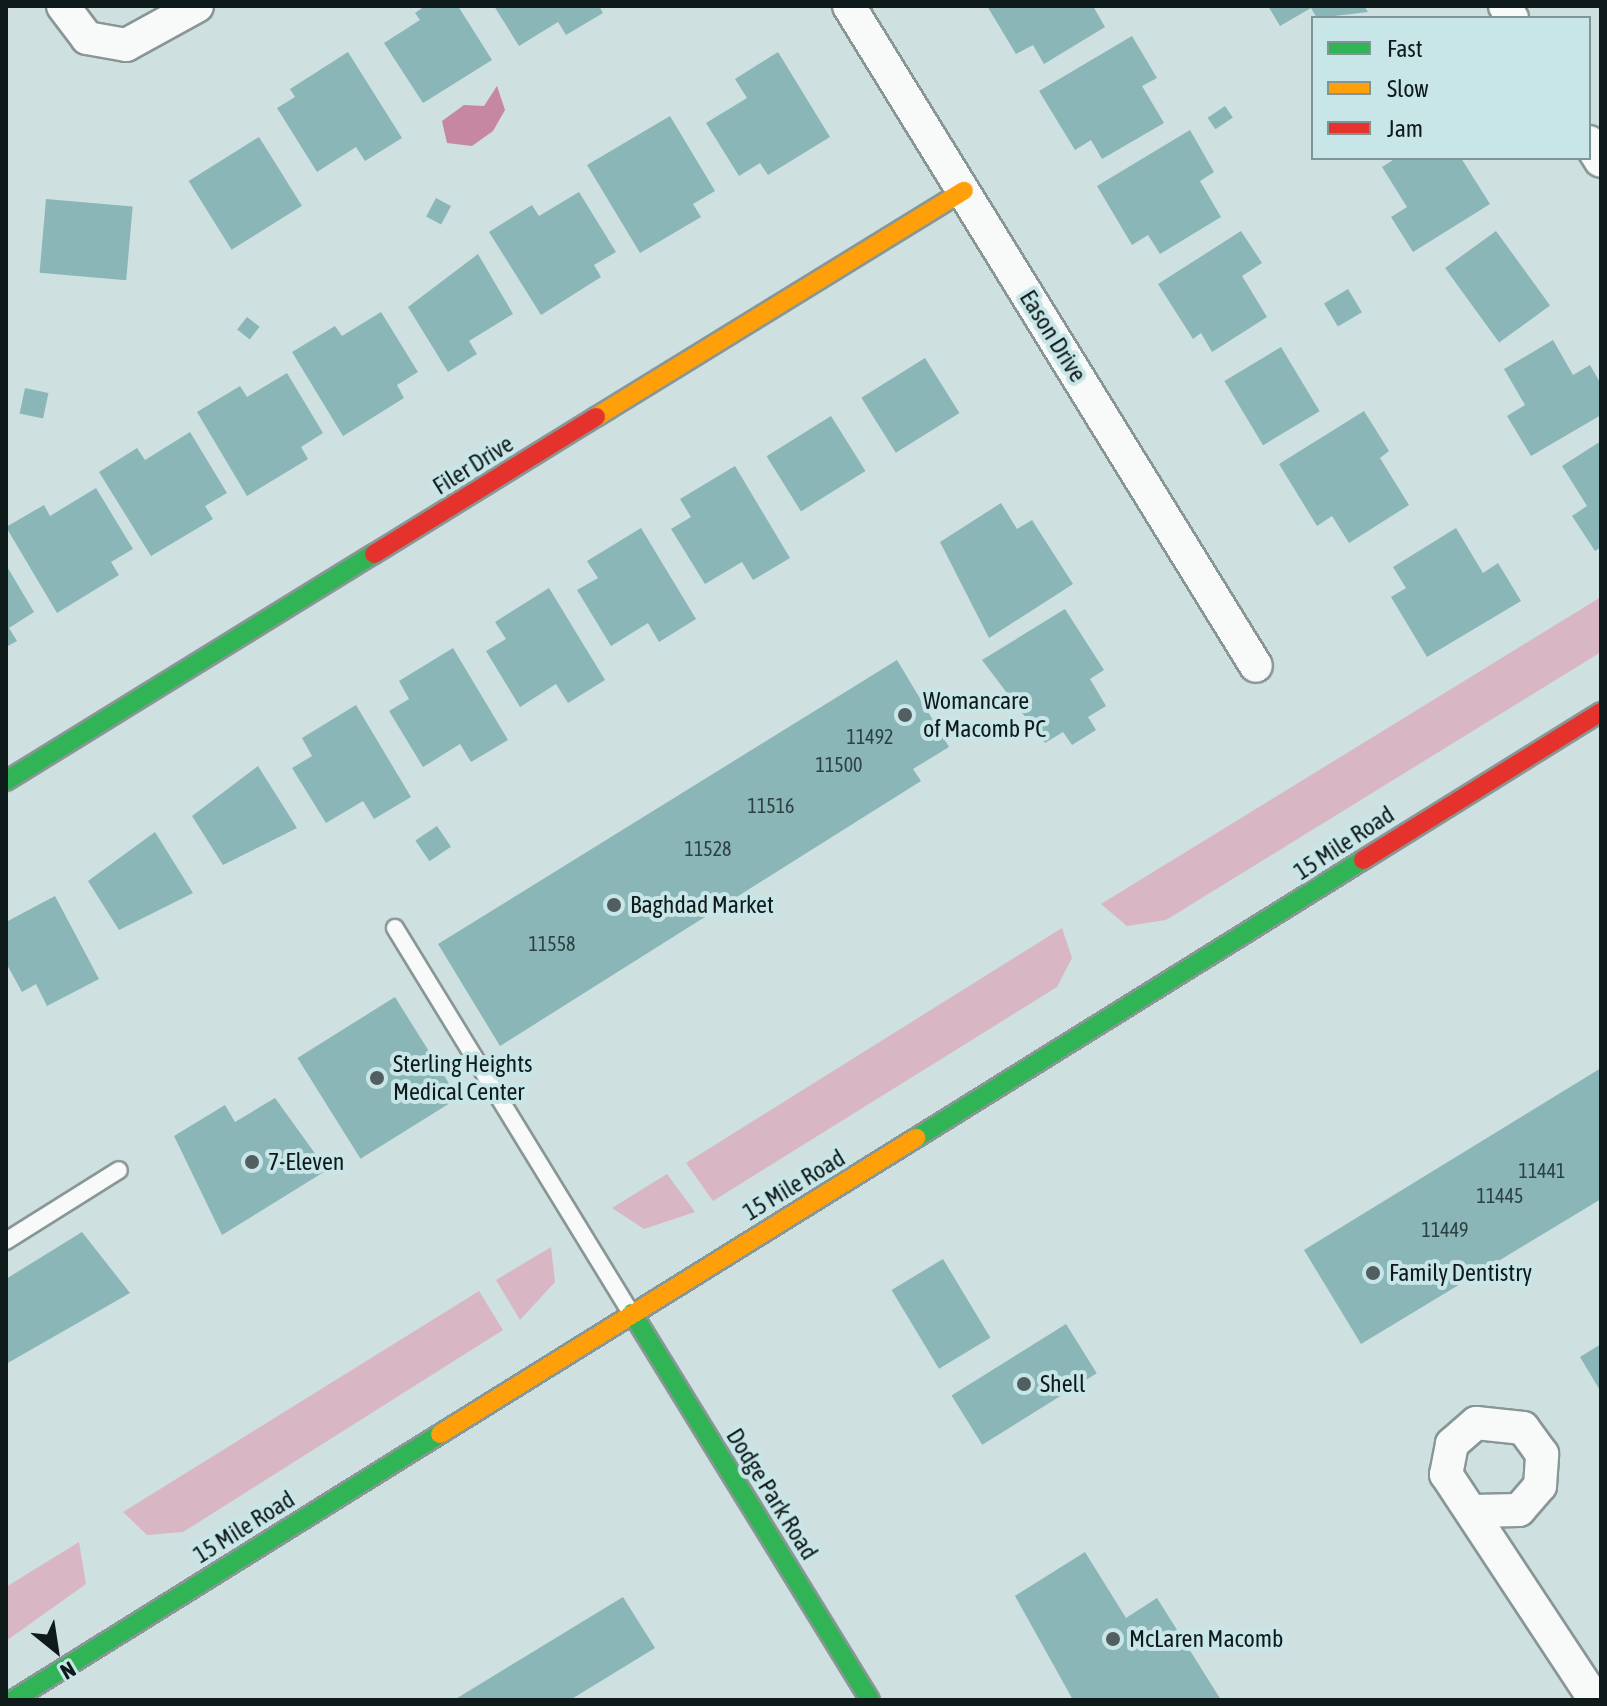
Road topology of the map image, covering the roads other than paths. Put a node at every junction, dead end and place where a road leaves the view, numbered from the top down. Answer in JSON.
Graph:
{"nodes":[{"id":1,"x":63,"y":6,"type":"edge"},
{"id":2,"x":197,"y":6,"type":"edge"},
{"id":3,"x":849,"y":6,"type":"edge"},
{"id":4,"x":964,"y":191,"type":"junction"},
{"id":5,"x":1256,"y":666,"type":"dead end"},
{"id":6,"x":1601,"y":712,"type":"edge"},
{"id":7,"x":6,"y":781,"type":"edge"},
{"id":8,"x":395,"y":928,"type":"dead end"},
{"id":9,"x":119,"y":1170,"type":"dead end"},
{"id":10,"x":6,"y":1241,"type":"edge"},
{"id":11,"x":632,"y":1313,"type":"junction"},
{"id":12,"x":1531,"y":1500,"type":"junction"},
{"id":13,"x":1473,"y":1511,"type":"junction"},
{"id":14,"x":1514,"y":1567,"type":"junction"},
{"id":15,"x":13,"y":1700,"type":"edge"},
{"id":16,"x":870,"y":1700,"type":"edge"},
{"id":17,"x":1595,"y":1700,"type":"edge"}],
"edges":[{"from":1,"to":2,"type":"street"},
{"from":3,"to":4,"type":"street","name":"Eason Drive"},
{"from":4,"to":5,"type":"street","name":"Eason Drive"},
{"from":4,"to":7,"type":"main road","name":"Filer Drive"},
{"from":6,"to":11,"type":"main road","name":"15 Mile Road"},
{"from":8,"to":11,"type":"lane"},
{"from":9,"to":10,"type":"lane"},
{"from":11,"to":15,"type":"main road","name":"15 Mile Road"},
{"from":11,"to":16,"type":"main road","name":"Dodge Park Road"},
{"from":12,"to":13,"type":"street"},
{"from":12,"to":13,"type":"street"},
{"from":12,"to":14,"type":"street"},
{"from":13,"to":14,"type":"street"},
{"from":14,"to":17,"type":"street"}]}
